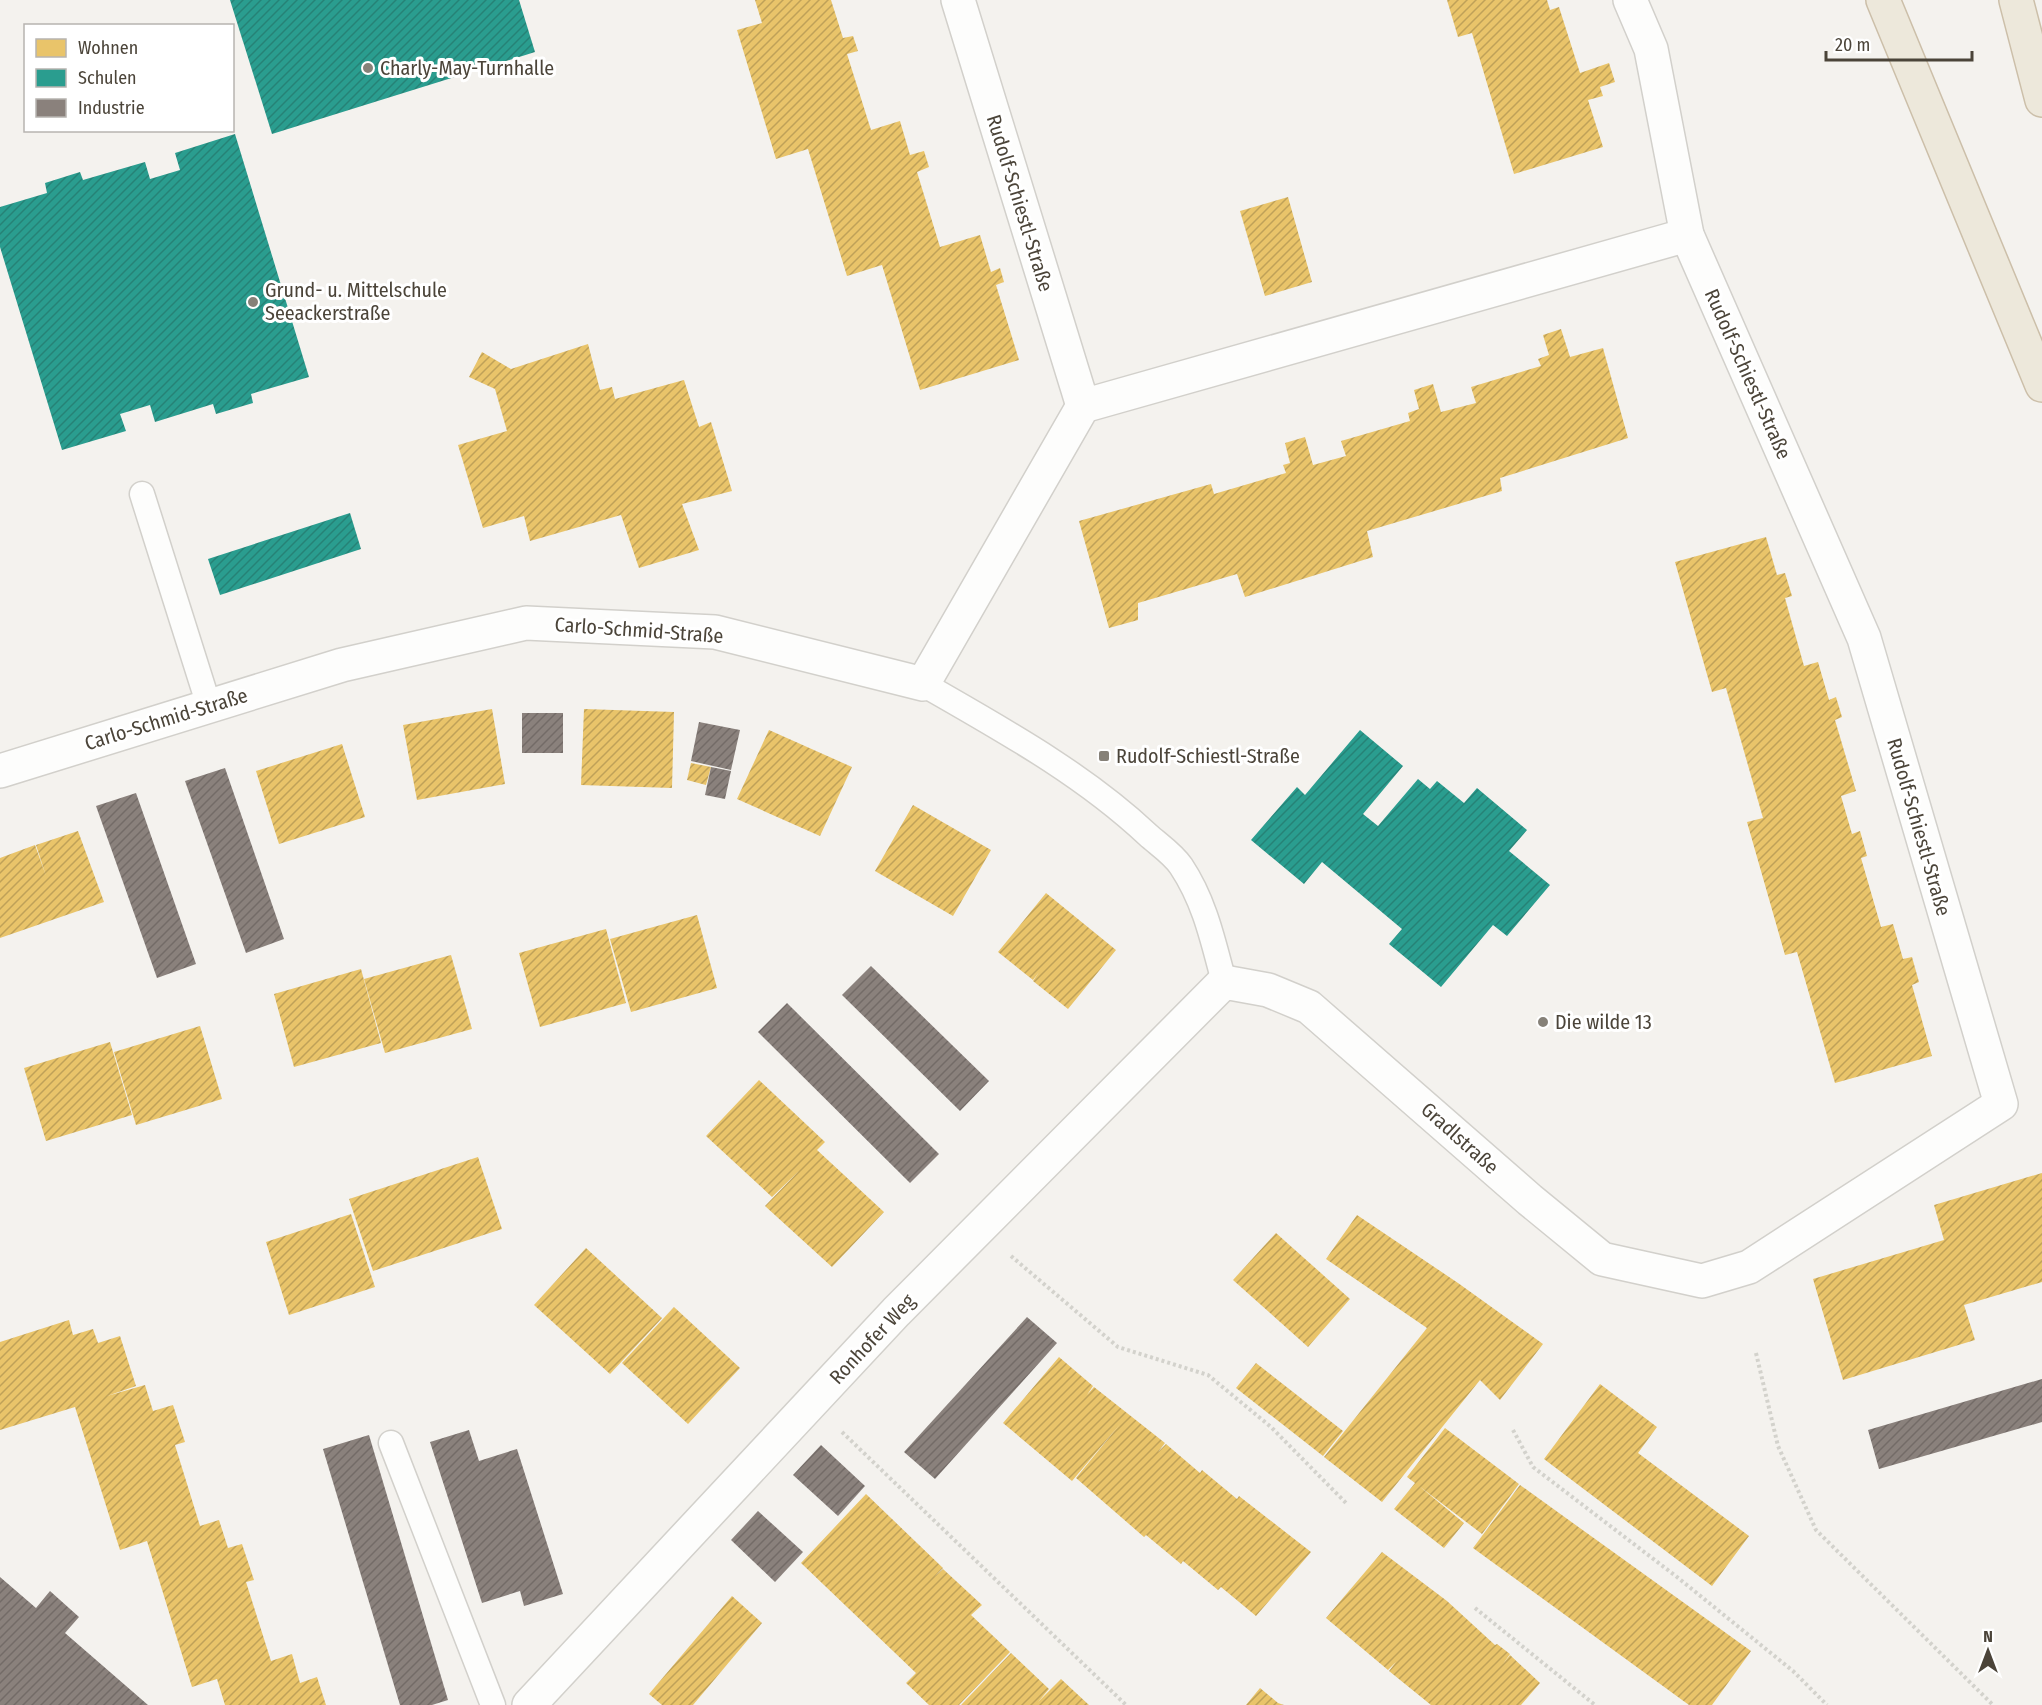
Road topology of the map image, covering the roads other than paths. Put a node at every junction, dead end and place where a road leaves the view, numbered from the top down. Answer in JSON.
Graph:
{"nodes":[{"id":1,"x":958,"y":0,"type":"edge"},
{"id":2,"x":1630,"y":0,"type":"edge"},
{"id":3,"x":1883,"y":0,"type":"edge"},
{"id":4,"x":2016,"y":0,"type":"edge"},
{"id":5,"x":2042,"y":100,"type":"edge"},
{"id":6,"x":1687,"y":235,"type":"junction"},
{"id":7,"x":2042,"y":385,"type":"edge"},
{"id":8,"x":1083,"y":406,"type":"junction"},
{"id":9,"x":142,"y":494,"type":"dead end"},
{"id":10,"x":923,"y":684,"type":"junction"},
{"id":11,"x":209,"y":706,"type":"junction"},
{"id":12,"x":0,"y":771,"type":"edge"},
{"id":13,"x":1224,"y":982,"type":"junction"},
{"id":14,"x":1702,"y":1281,"type":"joint"},
{"id":15,"x":391,"y":1443,"type":"dead end"},
{"id":16,"x":493,"y":1705,"type":"edge"},
{"id":17,"x":529,"y":1705,"type":"edge"}],
"edges":[{"from":1,"to":8,"type":"street","name":"Rudolf-Schiestl-Straße"},
{"from":2,"to":6,"type":"street","name":"Rudolf-Schiestl-Straße"},
{"from":3,"to":7,"type":"highway"},
{"from":4,"to":5,"type":"highway"},
{"from":6,"to":8,"type":"street"},
{"from":6,"to":14,"type":"street","name":"Rudolf-Schiestl-Straße"},
{"from":8,"to":10,"type":"street"},
{"from":9,"to":11,"type":"lane"},
{"from":10,"to":11,"type":"street","name":"Carlo-Schmid-Straße"},
{"from":10,"to":13,"type":"lane","name":"Carlo-Schmid-Straße"},
{"from":11,"to":12,"type":"street","name":"Carlo-Schmid-Straße"},
{"from":13,"to":14,"type":"street","name":"Gradlstraße"},
{"from":13,"to":17,"type":"street","name":"Ronhofer Weg"},
{"from":15,"to":16,"type":"lane"}]}
